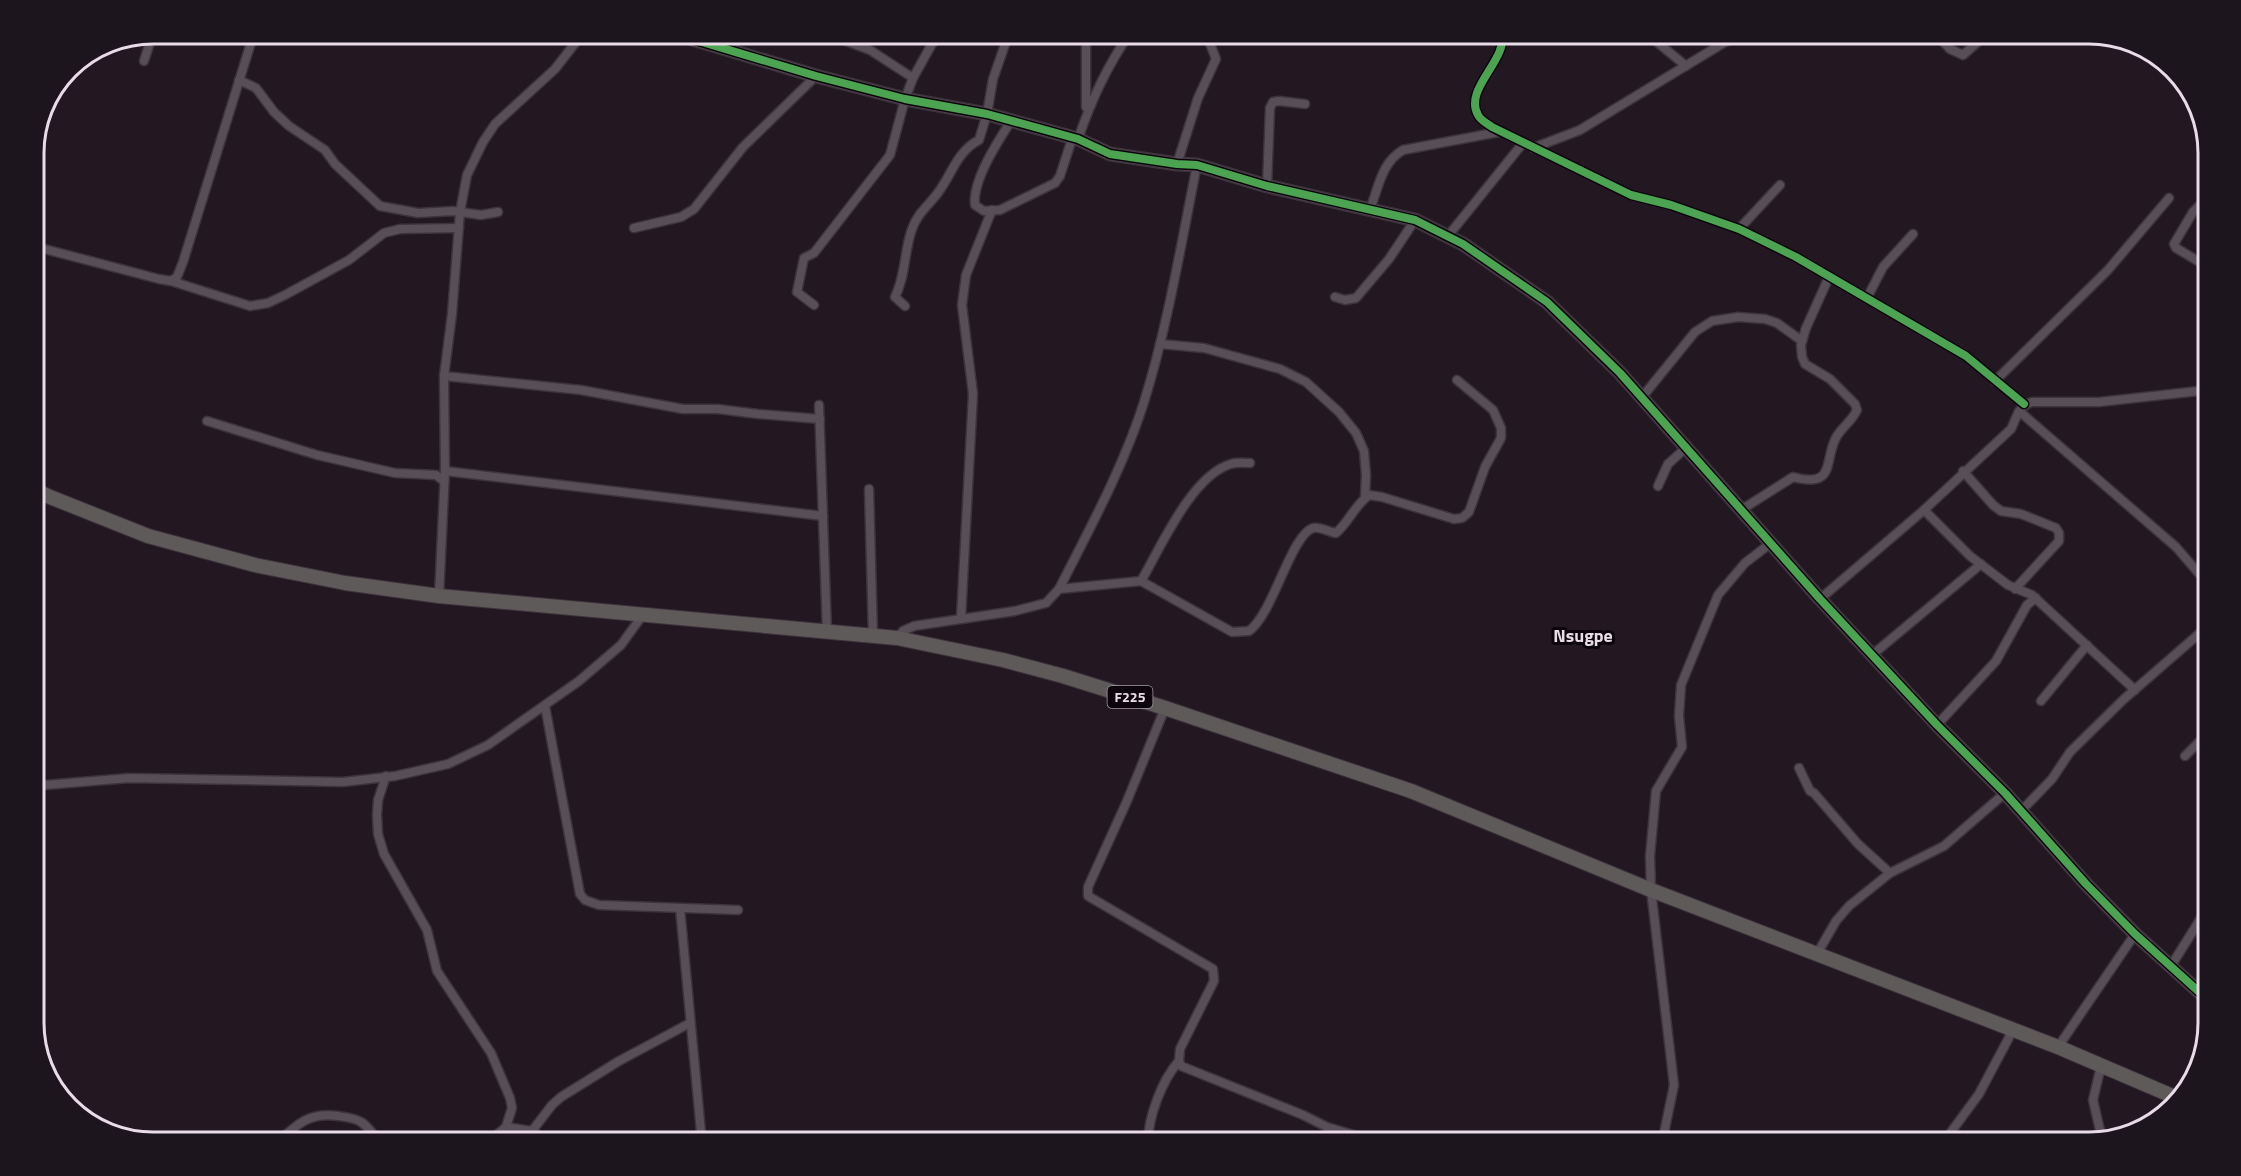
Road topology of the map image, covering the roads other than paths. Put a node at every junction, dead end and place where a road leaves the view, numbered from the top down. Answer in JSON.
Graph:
{"nodes":[{"id":1,"x":149,"y":44,"type":"edge"},
{"id":2,"x":250,"y":44,"type":"edge"},
{"id":3,"x":574,"y":44,"type":"edge"},
{"id":4,"x":709,"y":44,"type":"edge"},
{"id":5,"x":854,"y":44,"type":"edge"},
{"id":6,"x":932,"y":44,"type":"edge"},
{"id":7,"x":1005,"y":44,"type":"edge"},
{"id":8,"x":1086,"y":44,"type":"edge"},
{"id":9,"x":1123,"y":44,"type":"edge"},
{"id":10,"x":1210,"y":44,"type":"edge"},
{"id":11,"x":1501,"y":44,"type":"edge"},
{"id":12,"x":1659,"y":44,"type":"edge"},
{"id":13,"x":1722,"y":44,"type":"edge"},
{"id":14,"x":1945,"y":44,"type":"edge"},
{"id":15,"x":1976,"y":44,"type":"edge"},
{"id":16,"x":144,"y":61,"type":"dead end"},
{"id":17,"x":1686,"y":66,"type":"junction"},
{"id":18,"x":816,"y":76,"type":"junction"},
{"id":19,"x":913,"y":78,"type":"junction"},
{"id":20,"x":239,"y":80,"type":"junction"},
{"id":21,"x":905,"y":99,"type":"junction"},
{"id":22,"x":1305,"y":104,"type":"dead end"},
{"id":23,"x":987,"y":114,"type":"junction"},
{"id":24,"x":1086,"y":117,"type":"junction"},
{"id":25,"x":1011,"y":121,"type":"junction"},
{"id":26,"x":1499,"y":132,"type":"junction"},
{"id":27,"x":1075,"y":139,"type":"junction"},
{"id":28,"x":1523,"y":143,"type":"junction"},
{"id":29,"x":1533,"y":148,"type":"junction"},
{"id":30,"x":1176,"y":164,"type":"junction"},
{"id":31,"x":1197,"y":165,"type":"junction"},
{"id":32,"x":1780,"y":185,"type":"dead end"},
{"id":33,"x":1267,"y":186,"type":"junction"},
{"id":34,"x":2169,"y":198,"type":"dead end"},
{"id":35,"x":2197,"y":208,"type":"edge"},
{"id":36,"x":1370,"y":209,"type":"junction"},
{"id":37,"x":992,"y":210,"type":"junction"},
{"id":38,"x":460,"y":212,"type":"junction"},
{"id":39,"x":498,"y":212,"type":"dead end"},
{"id":40,"x":1415,"y":219,"type":"junction"},
{"id":41,"x":459,"y":228,"type":"junction"},
{"id":42,"x":634,"y":228,"type":"dead end"},
{"id":43,"x":1739,"y":229,"type":"junction"},
{"id":44,"x":1913,"y":234,"type":"dead end"},
{"id":45,"x":1448,"y":237,"type":"junction"},
{"id":46,"x":44,"y":249,"type":"edge"},
{"id":47,"x":2197,"y":261,"type":"edge"},
{"id":48,"x":1829,"y":277,"type":"junction"},
{"id":49,"x":171,"y":281,"type":"junction"},
{"id":50,"x":1335,"y":297,"type":"dead end"},
{"id":51,"x":1867,"y":298,"type":"junction"},
{"id":52,"x":814,"y":305,"type":"dead end"},
{"id":53,"x":904,"y":306,"type":"dead end"},
{"id":54,"x":1802,"y":341,"type":"junction"},
{"id":55,"x":1160,"y":344,"type":"junction"},
{"id":56,"x":444,"y":376,"type":"junction"},
{"id":57,"x":1457,"y":380,"type":"dead end"},
{"id":58,"x":1995,"y":381,"type":"junction"},
{"id":59,"x":2197,"y":391,"type":"edge"},
{"id":60,"x":1643,"y":396,"type":"junction"},
{"id":61,"x":819,"y":405,"type":"dead end"},
{"id":62,"x":2021,"y":408,"type":"junction"},
{"id":63,"x":819,"y":419,"type":"junction"},
{"id":64,"x":207,"y":421,"type":"dead end"},
{"id":65,"x":1687,"y":447,"type":"junction"},
{"id":66,"x":1250,"y":463,"type":"dead end"},
{"id":67,"x":446,"y":471,"type":"junction"},
{"id":68,"x":1964,"y":471,"type":"junction"},
{"id":69,"x":444,"y":481,"type":"junction"},
{"id":70,"x":1658,"y":486,"type":"dead end"},
{"id":71,"x":869,"y":489,"type":"dead end"},
{"id":72,"x":44,"y":494,"type":"edge"},
{"id":73,"x":1365,"y":498,"type":"junction"},
{"id":74,"x":1741,"y":510,"type":"junction"},
{"id":75,"x":1924,"y":510,"type":"junction"},
{"id":76,"x":823,"y":516,"type":"junction"},
{"id":77,"x":1771,"y":543,"type":"junction"},
{"id":78,"x":1981,"y":564,"type":"junction"},
{"id":79,"x":2197,"y":572,"type":"edge"},
{"id":80,"x":1141,"y":581,"type":"junction"},
{"id":81,"x":2015,"y":589,"type":"junction"},
{"id":82,"x":1059,"y":590,"type":"junction"},
{"id":83,"x":439,"y":596,"type":"junction"},
{"id":84,"x":2036,"y":598,"type":"junction"},
{"id":85,"x":1820,"y":599,"type":"junction"},
{"id":86,"x":642,"y":616,"type":"junction"},
{"id":87,"x":962,"y":618,"type":"junction"},
{"id":88,"x":827,"y":632,"type":"junction"},
{"id":89,"x":2198,"y":635,"type":"edge"},
{"id":90,"x":873,"y":636,"type":"junction"},
{"id":91,"x":897,"y":638,"type":"junction"},
{"id":92,"x":2087,"y":645,"type":"junction"},
{"id":93,"x":1872,"y":655,"type":"junction"},
{"id":94,"x":2135,"y":690,"type":"junction"},
{"id":95,"x":2041,"y":701,"type":"dead end"},
{"id":96,"x":545,"y":706,"type":"junction"},
{"id":97,"x":1165,"y":708,"type":"junction"},
{"id":98,"x":1937,"y":725,"type":"junction"},
{"id":99,"x":2198,"y":743,"type":"edge"},
{"id":100,"x":2185,"y":756,"type":"dead end"},
{"id":101,"x":1799,"y":768,"type":"dead end"},
{"id":102,"x":386,"y":776,"type":"junction"},
{"id":103,"x":44,"y":785,"type":"edge"},
{"id":104,"x":2005,"y":793,"type":"junction"},
{"id":105,"x":2021,"y":811,"type":"junction"},
{"id":106,"x":1890,"y":873,"type":"junction"},
{"id":107,"x":1651,"y":890,"type":"junction"},
{"id":108,"x":680,"y":908,"type":"junction"},
{"id":109,"x":738,"y":910,"type":"dead end"},
{"id":110,"x":2198,"y":923,"type":"edge"},
{"id":111,"x":2135,"y":934,"type":"junction"},
{"id":112,"x":1817,"y":954,"type":"junction"},
{"id":113,"x":2171,"y":966,"type":"junction"},
{"id":114,"x":2198,"y":991,"type":"edge"},
{"id":115,"x":690,"y":1023,"type":"junction"},
{"id":116,"x":2013,"y":1030,"type":"junction"},
{"id":117,"x":2058,"y":1047,"type":"junction"},
{"id":118,"x":1179,"y":1061,"type":"junction"},
{"id":119,"x":2101,"y":1066,"type":"junction"},
{"id":120,"x":2170,"y":1095,"type":"edge"},
{"id":121,"x":506,"y":1127,"type":"junction"},
{"id":122,"x":532,"y":1131,"type":"joint"},
{"id":123,"x":289,"y":1132,"type":"edge"},
{"id":124,"x":370,"y":1132,"type":"edge"},
{"id":125,"x":500,"y":1132,"type":"edge"},
{"id":126,"x":701,"y":1132,"type":"edge"},
{"id":127,"x":1150,"y":1132,"type":"edge"},
{"id":128,"x":1344,"y":1132,"type":"edge"},
{"id":129,"x":1664,"y":1132,"type":"edge"},
{"id":130,"x":1951,"y":1132,"type":"edge"},
{"id":131,"x":2100,"y":1132,"type":"edge"}],
"edges":[{"from":1,"to":16,"type":"street"},
{"from":2,"to":20,"type":"street"},
{"from":3,"to":38,"type":"street"},
{"from":4,"to":18,"type":"street"},
{"from":5,"to":19,"type":"street"},
{"from":6,"to":19,"type":"street"},
{"from":7,"to":23,"type":"street"},
{"from":8,"to":24,"type":"street"},
{"from":9,"to":24,"type":"street"},
{"from":10,"to":30,"type":"street"},
{"from":11,"to":26,"type":"street"},
{"from":12,"to":17,"type":"street"},
{"from":13,"to":17,"type":"street"},
{"from":14,"to":15,"type":"street"},
{"from":17,"to":29,"type":"street"},
{"from":18,"to":21,"type":"street"},
{"from":18,"to":42,"type":"street"},
{"from":19,"to":21,"type":"street"},
{"from":20,"to":38,"type":"street"},
{"from":20,"to":49,"type":"street"},
{"from":21,"to":23,"type":"street"},
{"from":21,"to":52,"type":"street"},
{"from":22,"to":33,"type":"street"},
{"from":23,"to":25,"type":"street"},
{"from":23,"to":53,"type":"street"},
{"from":24,"to":27,"type":"street"},
{"from":25,"to":27,"type":"street"},
{"from":25,"to":37,"type":"street"},
{"from":26,"to":28,"type":"street"},
{"from":26,"to":36,"type":"street"},
{"from":27,"to":30,"type":"street"},
{"from":27,"to":37,"type":"street"},
{"from":28,"to":29,"type":"street"},
{"from":28,"to":45,"type":"street"},
{"from":29,"to":43,"type":"street"},
{"from":30,"to":31,"type":"street"},
{"from":31,"to":33,"type":"street"},
{"from":31,"to":55,"type":"street"},
{"from":32,"to":43,"type":"street"},
{"from":33,"to":36,"type":"street"},
{"from":34,"to":58,"type":"street"},
{"from":35,"to":47,"type":"street"},
{"from":36,"to":40,"type":"street"},
{"from":37,"to":87,"type":"street"},
{"from":38,"to":39,"type":"street"},
{"from":38,"to":41,"type":"street"},
{"from":40,"to":45,"type":"street"},
{"from":40,"to":50,"type":"street"},
{"from":41,"to":49,"type":"street"},
{"from":41,"to":56,"type":"street"},
{"from":43,"to":48,"type":"street"},
{"from":44,"to":51,"type":"street"},
{"from":45,"to":60,"type":"street"},
{"from":46,"to":49,"type":"street"},
{"from":48,"to":51,"type":"street"},
{"from":48,"to":54,"type":"street"},
{"from":51,"to":58,"type":"street"},
{"from":54,"to":60,"type":"street"},
{"from":54,"to":74,"type":"street"},
{"from":55,"to":73,"type":"street"},
{"from":55,"to":82,"type":"street"},
{"from":56,"to":63,"type":"street"},
{"from":56,"to":67,"type":"street"},
{"from":57,"to":73,"type":"street"},
{"from":58,"to":62,"type":"street"},
{"from":59,"to":62,"type":"street"},
{"from":60,"to":65,"type":"street"},
{"from":61,"to":63,"type":"street"},
{"from":62,"to":68,"type":"street"},
{"from":62,"to":79,"type":"street"},
{"from":63,"to":76,"type":"street"},
{"from":64,"to":69,"type":"street"},
{"from":65,"to":70,"type":"street"},
{"from":65,"to":74,"type":"street"},
{"from":66,"to":80,"type":"street"},
{"from":67,"to":69,"type":"street"},
{"from":67,"to":76,"type":"street"},
{"from":68,"to":75,"type":"street"},
{"from":68,"to":81,"type":"street"},
{"from":69,"to":83,"type":"street"},
{"from":71,"to":90,"type":"street"},
{"from":72,"to":83,"type":"main road","number":"F225"},
{"from":73,"to":80,"type":"street"},
{"from":74,"to":77,"type":"street"},
{"from":75,"to":78,"type":"street"},
{"from":75,"to":85,"type":"street"},
{"from":76,"to":88,"type":"street"},
{"from":77,"to":85,"type":"street"},
{"from":77,"to":107,"type":"street"},
{"from":78,"to":81,"type":"street"},
{"from":78,"to":93,"type":"street"},
{"from":80,"to":82,"type":"street"},
{"from":81,"to":84,"type":"street"},
{"from":82,"to":87,"type":"street"},
{"from":83,"to":86,"type":"main road","number":"F225"},
{"from":84,"to":92,"type":"street"},
{"from":84,"to":98,"type":"street"},
{"from":85,"to":93,"type":"street"},
{"from":86,"to":88,"type":"main road","number":"F225"},
{"from":86,"to":96,"type":"street"},
{"from":87,"to":91,"type":"street"},
{"from":88,"to":90,"type":"main road","number":"F225"},
{"from":89,"to":94,"type":"street"},
{"from":90,"to":91,"type":"main road","number":"F225"},
{"from":91,"to":97,"type":"main road","number":"F225"},
{"from":92,"to":94,"type":"street"},
{"from":92,"to":95,"type":"street"},
{"from":93,"to":98,"type":"street"},
{"from":94,"to":105,"type":"street"},
{"from":96,"to":102,"type":"street"},
{"from":96,"to":108,"type":"street"},
{"from":97,"to":107,"type":"main road","number":"F225"},
{"from":97,"to":118,"type":"street"},
{"from":98,"to":104,"type":"street"},
{"from":99,"to":100,"type":"street"},
{"from":101,"to":106,"type":"street"},
{"from":102,"to":103,"type":"street"},
{"from":102,"to":121,"type":"street"},
{"from":104,"to":105,"type":"street"},
{"from":104,"to":106,"type":"street"},
{"from":105,"to":111,"type":"street"},
{"from":106,"to":112,"type":"street"},
{"from":107,"to":112,"type":"main road","number":"F225"},
{"from":107,"to":129,"type":"street"},
{"from":108,"to":109,"type":"street"},
{"from":108,"to":115,"type":"street"},
{"from":110,"to":113,"type":"street"},
{"from":111,"to":113,"type":"street"},
{"from":111,"to":117,"type":"street"},
{"from":112,"to":116,"type":"main road","number":"F225"},
{"from":113,"to":114,"type":"street"},
{"from":115,"to":122,"type":"street"},
{"from":115,"to":126,"type":"street"},
{"from":116,"to":117,"type":"main road","number":"F225"},
{"from":116,"to":130,"type":"street"},
{"from":117,"to":119,"type":"main road","number":"F225"},
{"from":118,"to":127,"type":"street"},
{"from":118,"to":128,"type":"street"},
{"from":119,"to":120,"type":"main road","number":"F225"},
{"from":119,"to":131,"type":"street"},
{"from":121,"to":122,"type":"street"},
{"from":121,"to":125,"type":"street"},
{"from":123,"to":124,"type":"street"}]}
